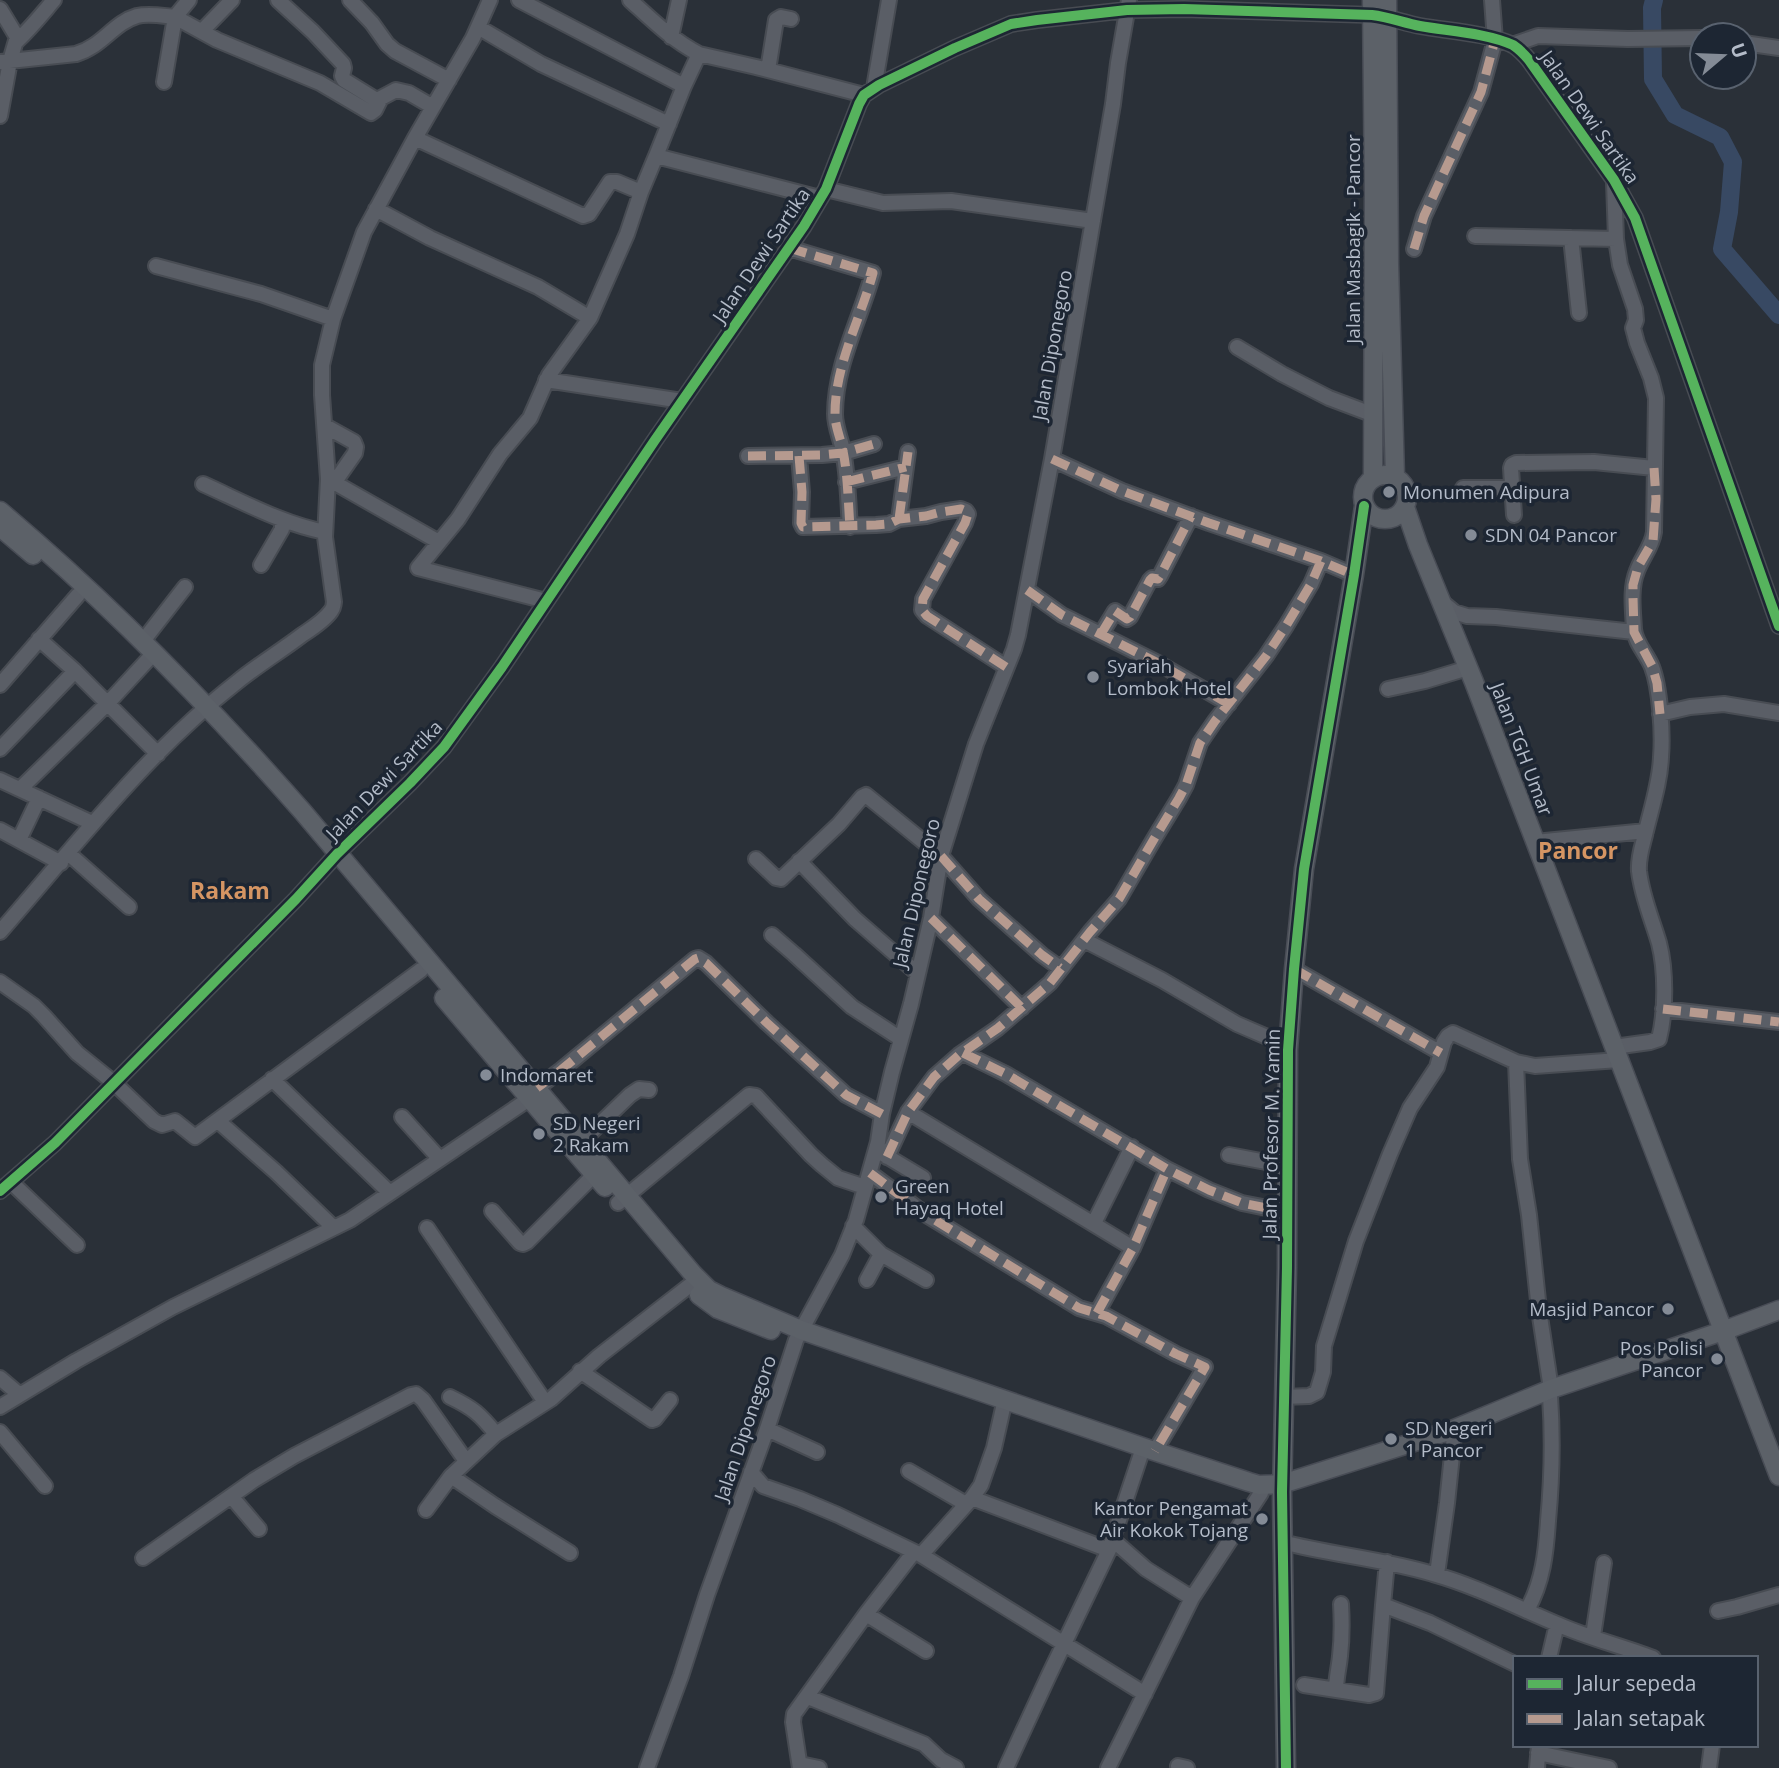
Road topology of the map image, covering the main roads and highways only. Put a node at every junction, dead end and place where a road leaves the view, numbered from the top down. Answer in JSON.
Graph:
{"nodes":[{"id":1,"x":1379,"y":8,"type":"edge"},
{"id":2,"x":1395,"y":477,"type":"junction"},
{"id":3,"x":1373,"y":478,"type":"junction"},
{"id":4,"x":1364,"y":506,"type":"junction"},
{"id":5,"x":1405,"y":507,"type":"junction"},
{"id":6,"x":0,"y":511,"type":"edge"},
{"id":7,"x":7,"y":528,"type":"edge"},
{"id":8,"x":147,"y":652,"type":"junction"},
{"id":9,"x":533,"y":1093,"type":"junction"},
{"id":10,"x":623,"y":1199,"type":"junction"},
{"id":11,"x":1779,"y":1310,"type":"edge"},
{"id":12,"x":1723,"y":1331,"type":"junction"},
{"id":13,"x":799,"y":1335,"type":"junction"},
{"id":14,"x":1512,"y":1410,"type":"junction"},
{"id":15,"x":1148,"y":1453,"type":"junction"},
{"id":16,"x":1779,"y":1476,"type":"edge"},
{"id":17,"x":1282,"y":1488,"type":"junction"},
{"id":18,"x":1286,"y":1768,"type":"edge"}],
"edges":[{"from":1,"to":2,"type":"main road","name":"Jalan Masbagik - Pancor"},
{"from":1,"to":3,"type":"main road","name":"Jalan Masbagik - Pancor"},
{"from":2,"to":3,"type":"main road"},
{"from":2,"to":5,"type":"main road"},
{"from":3,"to":4,"type":"main road"},
{"from":4,"to":5,"type":"main road"},
{"from":4,"to":17,"type":"main road","name":"Jalan Profesor M. Yamin"},
{"from":5,"to":12,"type":"main road","name":"Jalan TGH Umar"},
{"from":6,"to":7,"type":"main road"},
{"from":7,"to":8,"type":"main road"},
{"from":7,"to":8,"type":"main road"},
{"from":8,"to":9,"type":"main road"},
{"from":9,"to":10,"type":"main road"},
{"from":9,"to":10,"type":"main road"},
{"from":10,"to":13,"type":"main road"},
{"from":10,"to":13,"type":"main road"},
{"from":11,"to":12,"type":"main road"},
{"from":12,"to":14,"type":"main road"},
{"from":12,"to":16,"type":"main road","name":"Jalan TGH Umar"},
{"from":13,"to":15,"type":"main road"},
{"from":13,"to":15,"type":"main road"},
{"from":14,"to":17,"type":"main road"},
{"from":14,"to":17,"type":"main road"},
{"from":15,"to":17,"type":"main road"},
{"from":15,"to":17,"type":"main road"},
{"from":17,"to":18,"type":"main road","name":"Jalan Profesor M. Yamin"}]}
